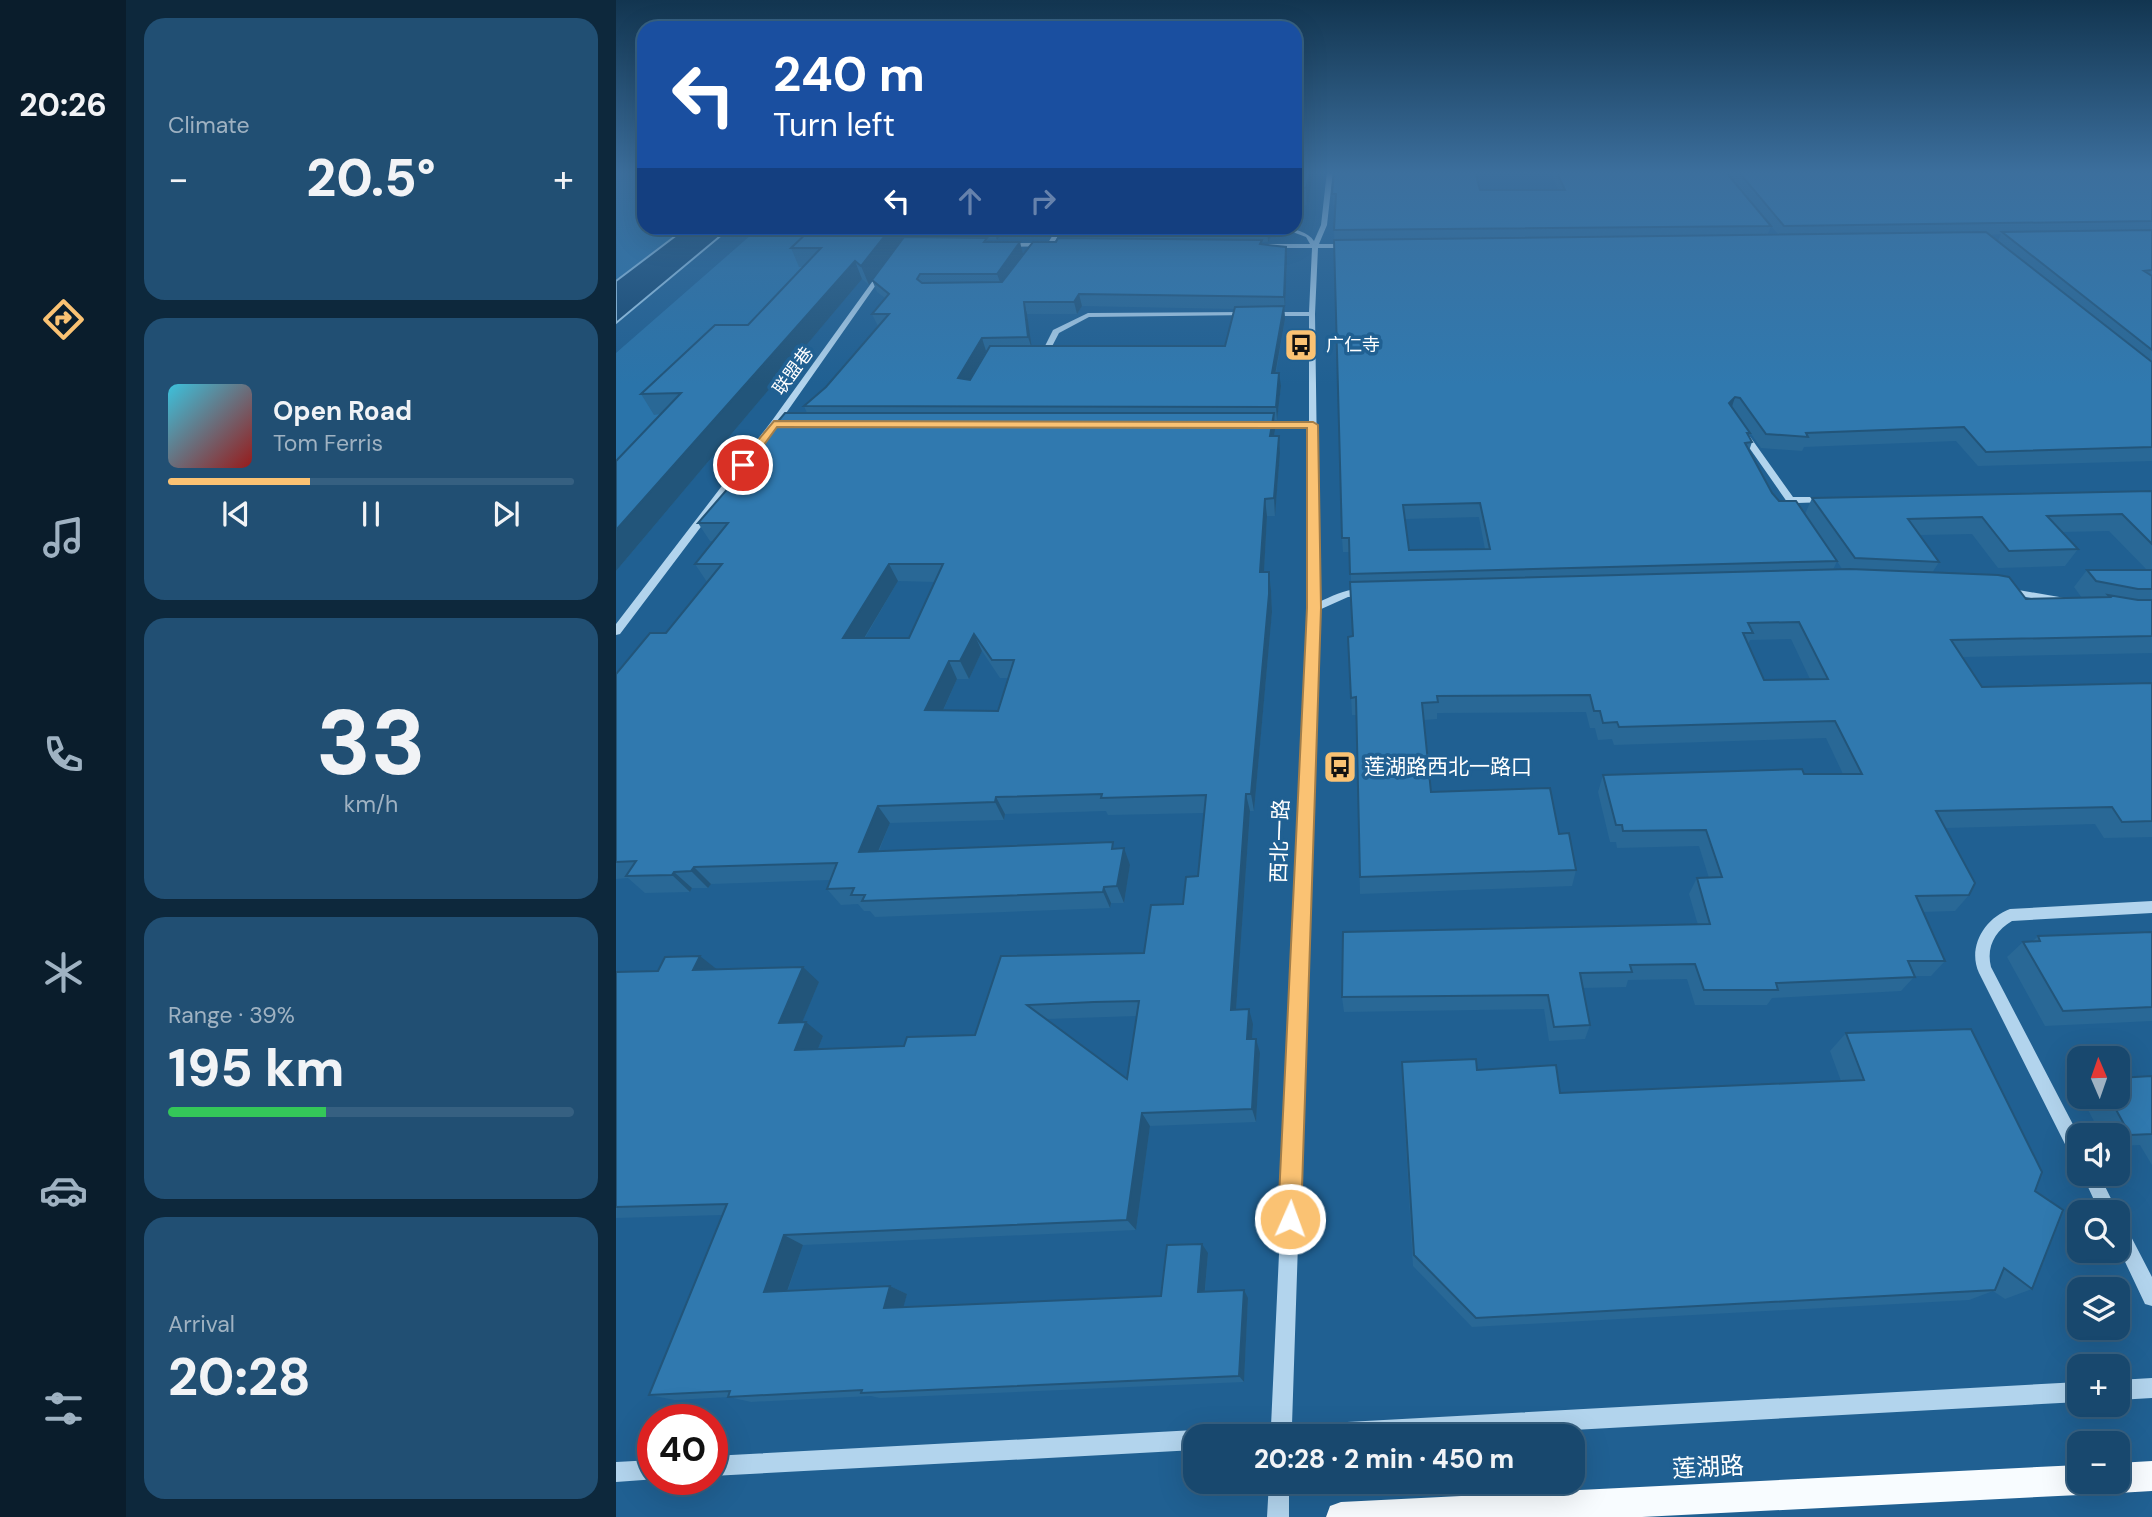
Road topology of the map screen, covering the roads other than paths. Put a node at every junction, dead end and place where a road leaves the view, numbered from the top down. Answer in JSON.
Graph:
{"nodes":[{"id":1,"x":904,"y":242,"type":"edge"},
{"id":2,"x":1052,"y":242,"type":"edge"},
{"id":3,"x":1312,"y":242,"type":"edge"},
{"id":4,"x":1317,"y":242,"type":"edge"},
{"id":5,"x":902,"y":244,"type":"junction"},
{"id":6,"x":916,"y":244,"type":"edge"},
{"id":7,"x":996,"y":245,"type":"edge"},
{"id":8,"x":1035,"y":245,"type":"junction"},
{"id":9,"x":1050,"y":245,"type":"junction"},
{"id":10,"x":1064,"y":245,"type":"edge"},
{"id":11,"x":1259,"y":246,"type":"edge"},
{"id":12,"x":1357,"y":246,"type":"edge"},
{"id":13,"x":1315,"y":247,"type":"junction"},
{"id":14,"x":894,"y":256,"type":"edge"},
{"id":15,"x":1027,"y":256,"type":"edge"},
{"id":16,"x":886,"y":267,"type":"edge"},
{"id":17,"x":1312,"y":314,"type":"junction"},
{"id":18,"x":1031,"y":354,"type":"edge"},
{"id":19,"x":774,"y":424,"type":"junction"},
{"id":20,"x":788,"y":424,"type":"edge"},
{"id":21,"x":1244,"y":425,"type":"edge"},
{"id":22,"x":1313,"y":425,"type":"junction"},
{"id":23,"x":1739,"y":426,"type":"edge"},
{"id":24,"x":1791,"y":500,"type":"junction"},
{"id":25,"x":1832,"y":500,"type":"edge"},
{"id":26,"x":1798,"y":512,"type":"edge"},
{"id":27,"x":2001,"y":590,"type":"edge"},
{"id":28,"x":1373,"y":593,"type":"edge"},
{"id":29,"x":2082,"y":604,"type":"edge"},
{"id":30,"x":1314,"y":608,"type":"junction"},
{"id":31,"x":616,"y":631,"type":"edge"},
{"id":32,"x":2152,"y":907,"type":"edge"},
{"id":33,"x":2067,"y":1131,"type":"edge"},
{"id":34,"x":2130,"y":1253,"type":"edge"},
{"id":35,"x":2152,"y":1297,"type":"edge"},
{"id":36,"x":2152,"y":1388,"type":"edge"},
{"id":37,"x":2130,"y":1389,"type":"edge"},
{"id":38,"x":2067,"y":1393,"type":"edge"},
{"id":39,"x":1281,"y":1424,"type":"edge"},
{"id":40,"x":1499,"y":1424,"type":"edge"},
{"id":41,"x":1183,"y":1441,"type":"edge"},
{"id":42,"x":728,"y":1465,"type":"edge"},
{"id":43,"x":637,"y":1471,"type":"edge"},
{"id":44,"x":616,"y":1472,"type":"edge"},
{"id":45,"x":2152,"y":1476,"type":"edge"},
{"id":46,"x":2130,"y":1477,"type":"edge"},
{"id":47,"x":2067,"y":1481,"type":"edge"},
{"id":48,"x":1279,"y":1494,"type":"edge"},
{"id":49,"x":1278,"y":1517,"type":"edge"},
{"id":50,"x":1341,"y":1517,"type":"edge"}],
"edges":[{"from":1,"to":5,"type":"street"},
{"from":2,"to":9,"type":"street"},
{"from":3,"to":13,"type":"street"},
{"from":4,"to":13,"type":"street","name":"西北一路"},
{"from":5,"to":6,"type":"street"},
{"from":5,"to":14,"type":"street"},
{"from":7,"to":8,"type":"street"},
{"from":8,"to":9,"type":"street"},
{"from":8,"to":15,"type":"street"},
{"from":9,"to":10,"type":"street"},
{"from":11,"to":13,"type":"street"},
{"from":12,"to":13,"type":"street"},
{"from":13,"to":17,"type":"street","name":"西北一路"},
{"from":16,"to":19,"type":"street","name":"联盟巷"},
{"from":17,"to":18,"type":"street"},
{"from":17,"to":22,"type":"street","name":"西北一路"},
{"from":19,"to":20,"type":"street"},
{"from":19,"to":31,"type":"street","name":"联盟巷"},
{"from":21,"to":22,"type":"street"},
{"from":22,"to":30,"type":"street","name":"西北一路"},
{"from":23,"to":24,"type":"street"},
{"from":24,"to":25,"type":"street"},
{"from":24,"to":26,"type":"street"},
{"from":27,"to":29,"type":"street"},
{"from":28,"to":30,"type":"street"},
{"from":30,"to":39,"type":"street","name":"西北一路"},
{"from":32,"to":33,"type":"street"},
{"from":34,"to":35,"type":"street"},
{"from":36,"to":37,"type":"street"},
{"from":38,"to":40,"type":"street"},
{"from":41,"to":42,"type":"street"},
{"from":43,"to":44,"type":"street"},
{"from":45,"to":46,"type":"main road"},
{"from":47,"to":50,"type":"main road","name":"莲湖路"},
{"from":48,"to":49,"type":"street"}]}
